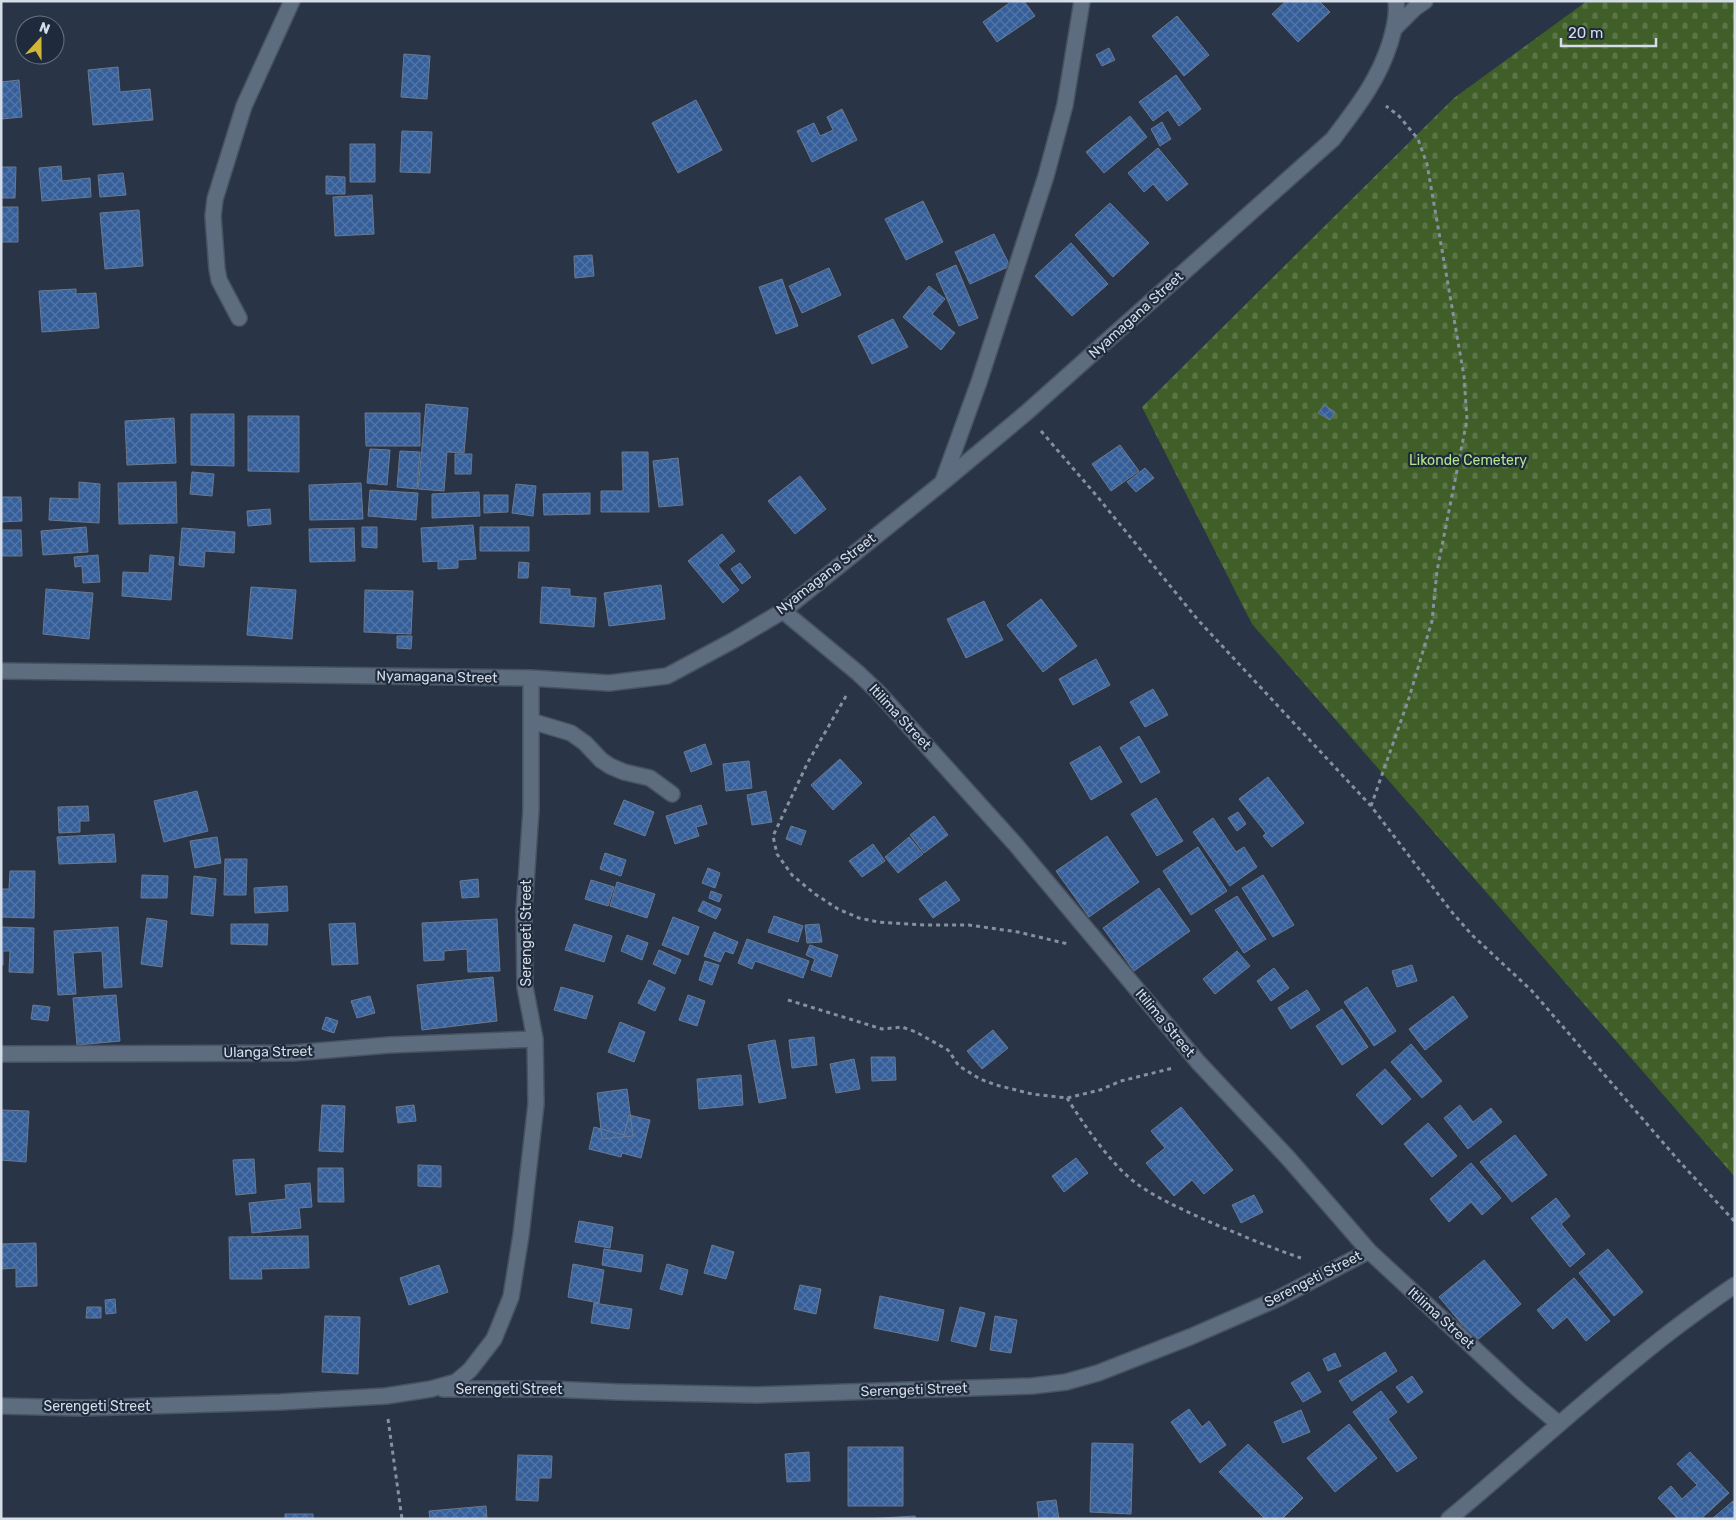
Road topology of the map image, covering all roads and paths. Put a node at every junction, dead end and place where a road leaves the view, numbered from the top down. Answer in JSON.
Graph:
{"nodes":[{"id":1,"x":292,"y":1,"type":"edge"},
{"id":2,"x":1082,"y":1,"type":"edge"},
{"id":3,"x":1396,"y":1,"type":"edge"},
{"id":4,"x":1425,"y":1,"type":"edge"},
{"id":5,"x":1394,"y":29,"type":"junction"},
{"id":6,"x":1368,"y":91,"type":"junction"},
{"id":7,"x":239,"y":318,"type":"dead end"},
{"id":8,"x":1026,"y":413,"type":"junction"},
{"id":9,"x":942,"y":483,"type":"junction"},
{"id":10,"x":783,"y":611,"type":"junction"},
{"id":11,"x":1,"y":671,"type":"edge"},
{"id":12,"x":858,"y":673,"type":"junction"},
{"id":13,"x":531,"y":678,"type":"junction"},
{"id":14,"x":531,"y":721,"type":"junction"},
{"id":15,"x":672,"y":794,"type":"dead end"},
{"id":16,"x":1370,"y":806,"type":"junction"},
{"id":17,"x":1105,"y":951,"type":"junction"},
{"id":18,"x":788,"y":1000,"type":"dead end"},
{"id":19,"x":535,"y":1039,"type":"junction"},
{"id":20,"x":1,"y":1054,"type":"edge"},
{"id":21,"x":1198,"y":1062,"type":"junction"},
{"id":22,"x":1067,"y":1098,"type":"junction"},
{"id":23,"x":1735,"y":1222,"type":"edge"},
{"id":24,"x":1369,"y":1251,"type":"junction"},
{"id":25,"x":1332,"y":1270,"type":"junction"},
{"id":26,"x":1735,"y":1285,"type":"edge"},
{"id":27,"x":432,"y":1390,"type":"junction"},
{"id":28,"x":386,"y":1396,"type":"junction"},
{"id":29,"x":1,"y":1406,"type":"edge"},
{"id":30,"x":1559,"y":1424,"type":"junction"},
{"id":31,"x":402,"y":1519,"type":"edge"},
{"id":32,"x":1449,"y":1519,"type":"edge"}],
"edges":[{"from":1,"to":7,"type":"street"},
{"from":2,"to":9,"type":"street"},
{"from":3,"to":5,"type":"street","name":"Nyamagana Street"},
{"from":4,"to":5,"type":"street"},
{"from":5,"to":6,"type":"street","name":"Nyamagana Street"},
{"from":6,"to":8,"type":"street","name":"Nyamagana Street"},
{"from":6,"to":16,"type":"path"},
{"from":8,"to":9,"type":"street","name":"Nyamagana Street"},
{"from":8,"to":16,"type":"path"},
{"from":9,"to":10,"type":"street","name":"Nyamagana Street"},
{"from":10,"to":12,"type":"street","name":"Itilima Street"},
{"from":10,"to":13,"type":"street","name":"Nyamagana Street"},
{"from":11,"to":13,"type":"street","name":"Nyamagana Street"},
{"from":12,"to":17,"type":"street","name":"Itilima Street"},
{"from":12,"to":17,"type":"path"},
{"from":13,"to":14,"type":"street","name":"Serengeti Street"},
{"from":14,"to":15,"type":"street"},
{"from":14,"to":19,"type":"street","name":"Serengeti Street"},
{"from":16,"to":23,"type":"path"},
{"from":17,"to":21,"type":"street","name":"Itilima Street"},
{"from":18,"to":22,"type":"path"},
{"from":19,"to":20,"type":"street","name":"Ulanga Street"},
{"from":19,"to":27,"type":"street","name":"Serengeti Street"},
{"from":21,"to":22,"type":"path"},
{"from":21,"to":24,"type":"street","name":"Itilima Street"},
{"from":22,"to":25,"type":"path"},
{"from":24,"to":25,"type":"street","name":"Serengeti Street"},
{"from":24,"to":30,"type":"street","name":"Itilima Street"},
{"from":25,"to":27,"type":"street","name":"Serengeti Street"},
{"from":26,"to":30,"type":"street"},
{"from":27,"to":28,"type":"street","name":"Serengeti Street"},
{"from":28,"to":29,"type":"street","name":"Serengeti Street"},
{"from":28,"to":31,"type":"path"},
{"from":30,"to":32,"type":"street"}]}
